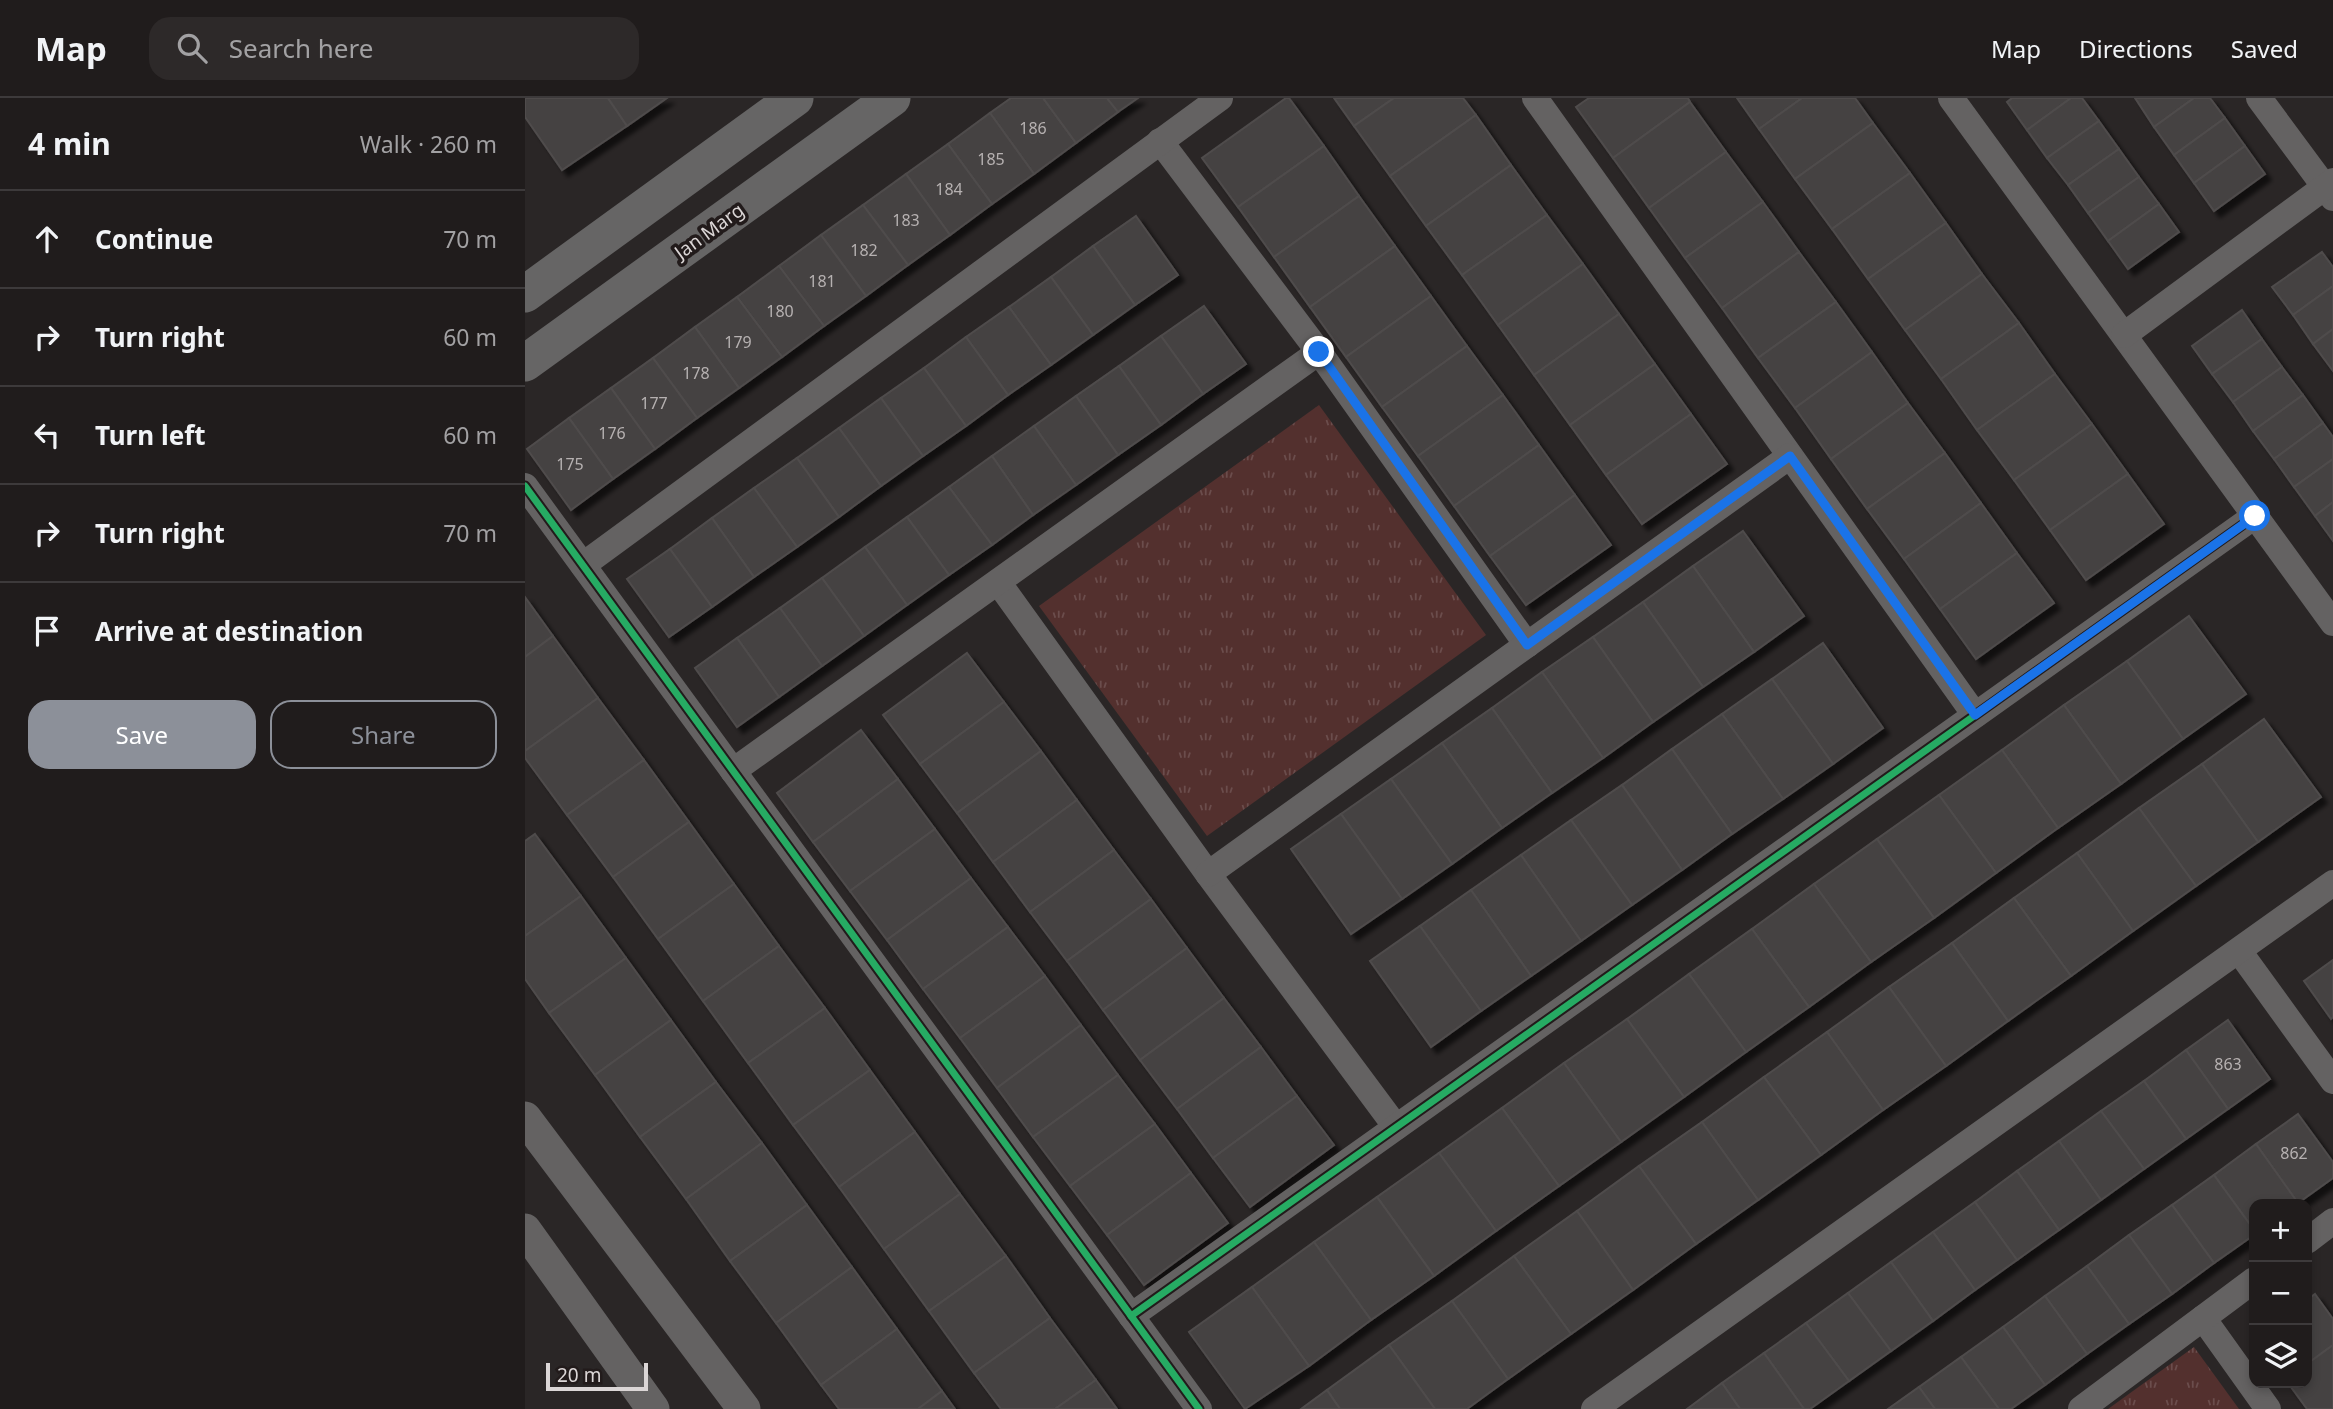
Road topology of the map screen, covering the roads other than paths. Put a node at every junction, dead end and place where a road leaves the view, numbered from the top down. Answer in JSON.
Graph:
{"nodes":[{"id":1,"x":795,"y":98,"type":"edge"},
{"id":2,"x":892,"y":98,"type":"edge"},
{"id":3,"x":1220,"y":98,"type":"edge"},
{"id":4,"x":1535,"y":98,"type":"edge"},
{"id":5,"x":1951,"y":98,"type":"edge"},
{"id":6,"x":2259,"y":98,"type":"edge"},
{"id":7,"x":1160,"y":141,"type":"junction"},
{"id":8,"x":2330,"y":189,"type":"edge"},
{"id":9,"x":525,"y":294,"type":"edge"},
{"id":10,"x":2124,"y":335,"type":"junction"},
{"id":11,"x":1319,"y":352,"type":"junction"},
{"id":12,"x":525,"y":363,"type":"edge"},
{"id":13,"x":1790,"y":456,"type":"junction"},
{"id":14,"x":525,"y":486,"type":"edge"},
{"id":15,"x":2255,"y":516,"type":"junction"},
{"id":16,"x":583,"y":565,"type":"junction"},
{"id":17,"x":998,"y":582,"type":"junction"},
{"id":18,"x":2333,"y":623,"type":"edge"},
{"id":19,"x":1527,"y":645,"type":"junction"},
{"id":20,"x":1975,"y":715,"type":"junction"},
{"id":21,"x":733,"y":771,"type":"junction"},
{"id":22,"x":1208,"y":874,"type":"junction"},
{"id":23,"x":2333,"y":883,"type":"edge"},
{"id":24,"x":2238,"y":951,"type":"junction"},
{"id":25,"x":2333,"y":1081,"type":"edge"},
{"id":26,"x":525,"y":1118,"type":"edge"},
{"id":27,"x":1396,"y":1127,"type":"junction"},
{"id":28,"x":2333,"y":1221,"type":"edge"},
{"id":29,"x":525,"y":1230,"type":"edge"},
{"id":30,"x":2312,"y":1237,"type":"edge"},
{"id":31,"x":2249,"y":1284,"type":"edge"},
{"id":32,"x":1131,"y":1317,"type":"junction"},
{"id":33,"x":2203,"y":1318,"type":"junction"},
{"id":34,"x":653,"y":1409,"type":"edge"},
{"id":35,"x":744,"y":1409,"type":"edge"},
{"id":36,"x":1199,"y":1409,"type":"edge"},
{"id":37,"x":1594,"y":1409,"type":"edge"},
{"id":38,"x":2081,"y":1409,"type":"edge"},
{"id":39,"x":2268,"y":1409,"type":"edge"}],
"edges":[{"from":1,"to":9,"type":"main road"},
{"from":2,"to":12,"type":"main road","name":"Jan Marg"},
{"from":3,"to":7,"type":"street"},
{"from":4,"to":13,"type":"street"},
{"from":5,"to":10,"type":"street"},
{"from":6,"to":8,"type":"street"},
{"from":7,"to":11,"type":"street"},
{"from":7,"to":16,"type":"street"},
{"from":8,"to":10,"type":"street"},
{"from":10,"to":15,"type":"street"},
{"from":11,"to":17,"type":"street"},
{"from":11,"to":19,"type":"street"},
{"from":13,"to":19,"type":"street"},
{"from":13,"to":20,"type":"street"},
{"from":14,"to":16,"type":"street"},
{"from":15,"to":18,"type":"street"},
{"from":15,"to":20,"type":"street"},
{"from":16,"to":21,"type":"street"},
{"from":17,"to":21,"type":"street"},
{"from":17,"to":22,"type":"street"},
{"from":19,"to":22,"type":"street"},
{"from":20,"to":27,"type":"street"},
{"from":21,"to":32,"type":"street"},
{"from":22,"to":27,"type":"street"},
{"from":23,"to":24,"type":"street"},
{"from":24,"to":25,"type":"street"},
{"from":24,"to":37,"type":"street"},
{"from":26,"to":35,"type":"street"},
{"from":27,"to":32,"type":"street"},
{"from":28,"to":30,"type":"street"},
{"from":29,"to":34,"type":"street"},
{"from":31,"to":33,"type":"street"},
{"from":32,"to":36,"type":"street"},
{"from":33,"to":38,"type":"street"},
{"from":33,"to":39,"type":"street"}]}
